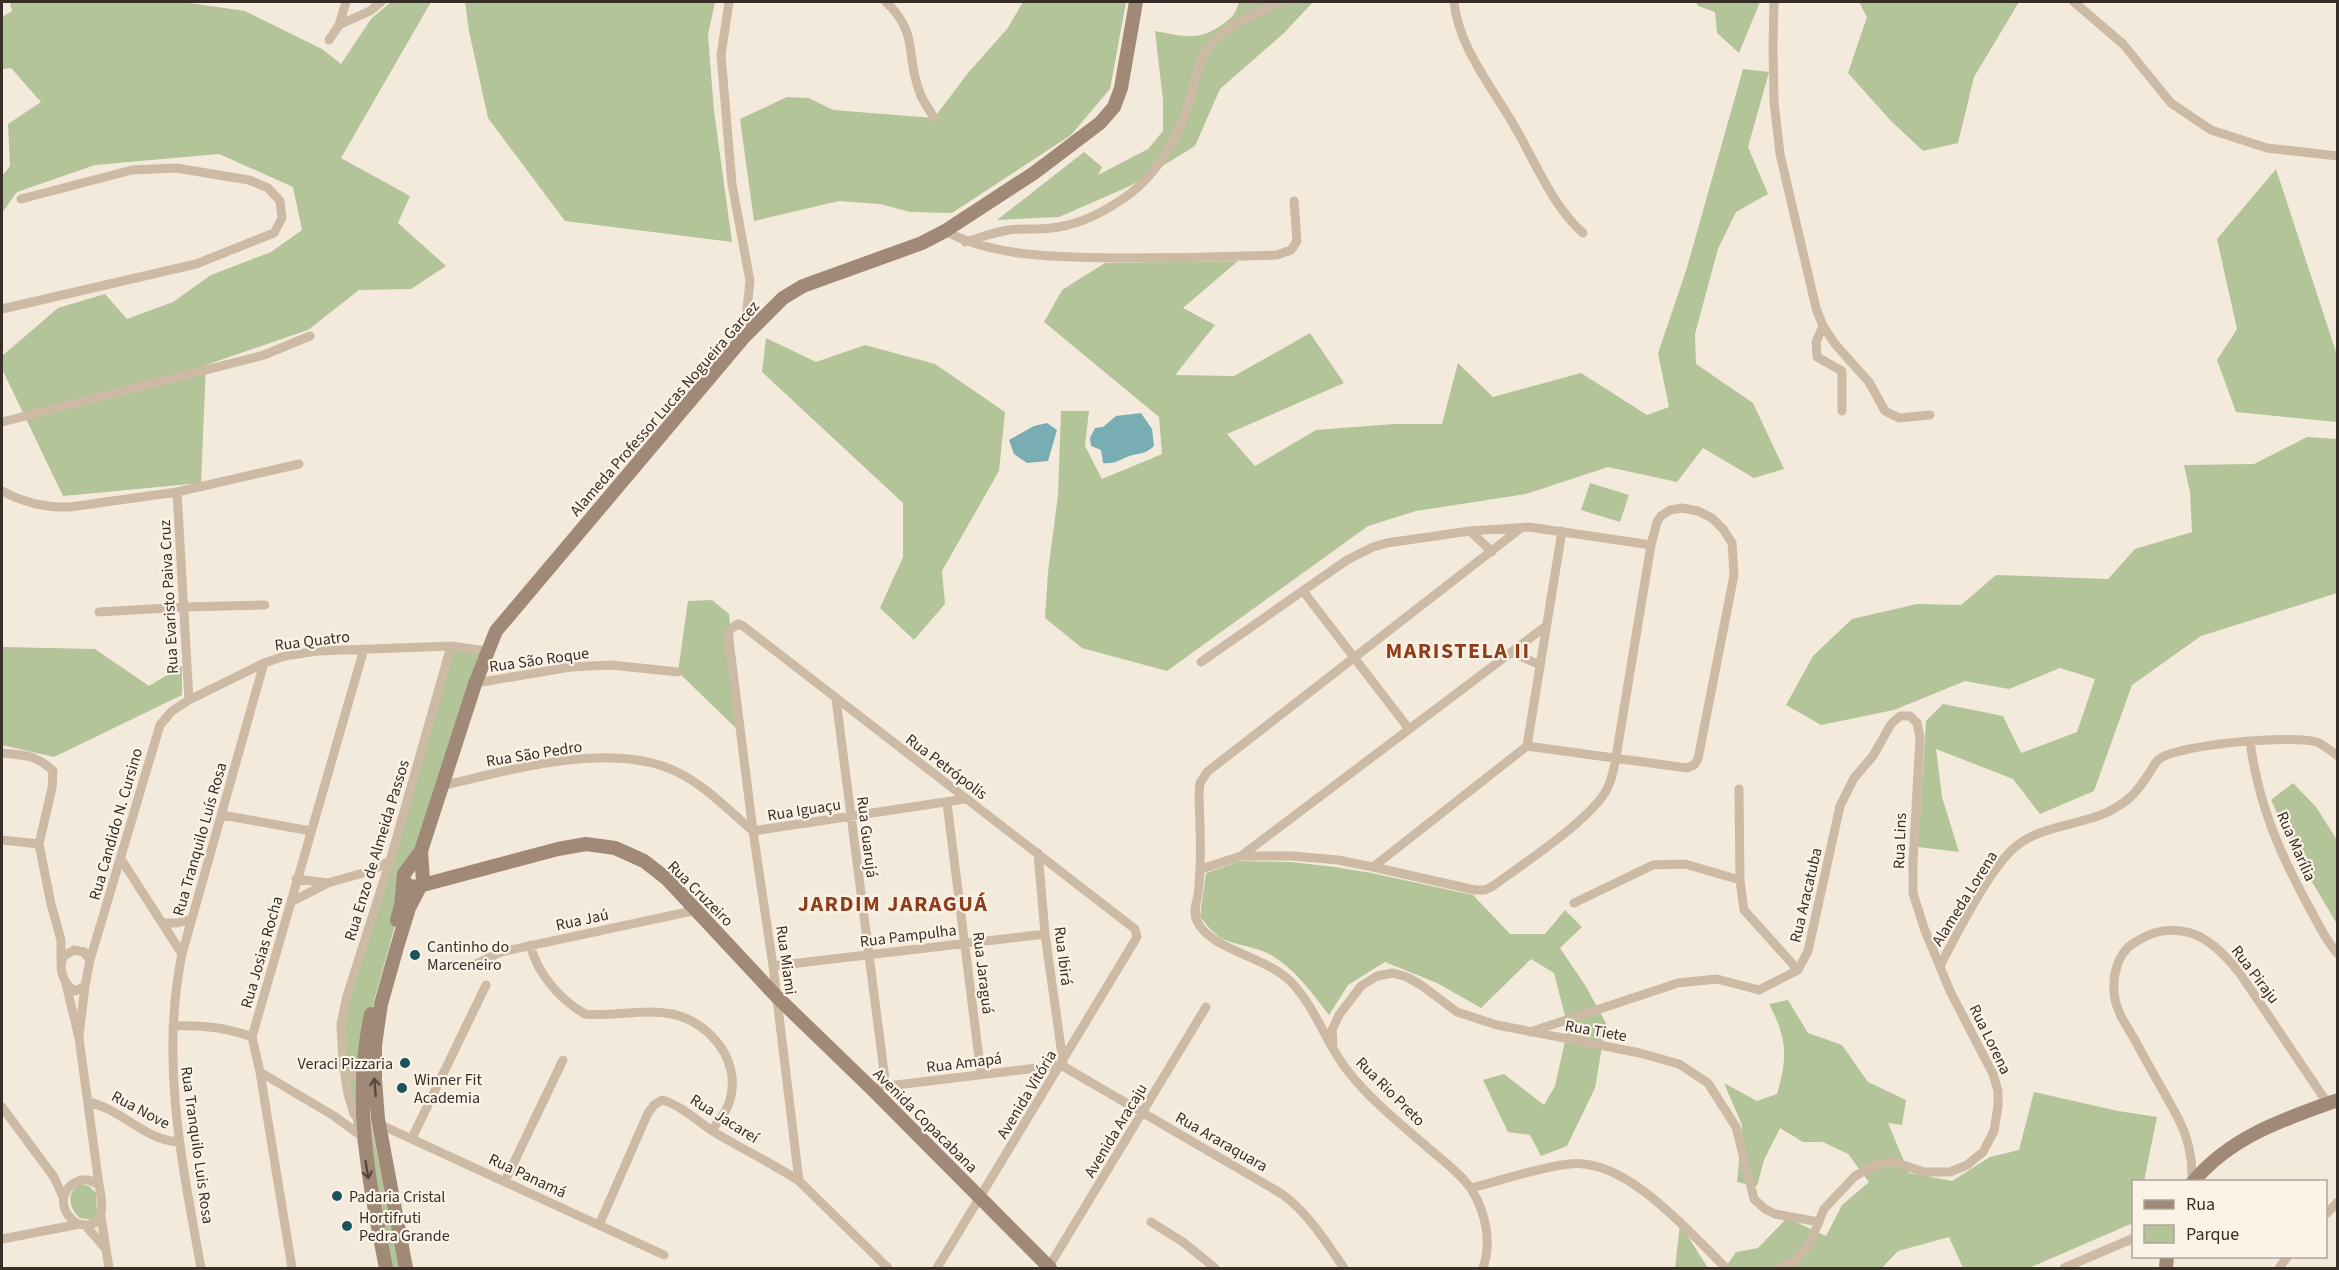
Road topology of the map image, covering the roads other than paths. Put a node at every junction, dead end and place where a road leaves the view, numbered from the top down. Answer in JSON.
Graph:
{"nodes":[{"id":1,"x":346,"y":2,"type":"edge"},
{"id":2,"x":381,"y":2,"type":"edge"},
{"id":3,"x":729,"y":2,"type":"edge"},
{"id":4,"x":886,"y":2,"type":"edge"},
{"id":5,"x":1136,"y":2,"type":"edge"},
{"id":6,"x":1281,"y":2,"type":"edge"},
{"id":7,"x":1454,"y":2,"type":"edge"},
{"id":8,"x":1774,"y":2,"type":"edge"},
{"id":9,"x":2074,"y":2,"type":"edge"},
{"id":10,"x":895,"y":6,"type":"edge"},
{"id":11,"x":339,"y":25,"type":"junction"},
{"id":12,"x":329,"y":40,"type":"dead end"},
{"id":13,"x":934,"y":118,"type":"dead end"},
{"id":14,"x":2337,"y":156,"type":"edge"},
{"id":15,"x":21,"y":199,"type":"dead end"},
{"id":16,"x":1294,"y":201,"type":"dead end"},
{"id":17,"x":945,"y":231,"type":"junction"},
{"id":18,"x":1583,"y":233,"type":"dead end"},
{"id":19,"x":965,"y":242,"type":"junction"},
{"id":20,"x":2,"y":309,"type":"edge"},
{"id":21,"x":1823,"y":327,"type":"junction"},
{"id":22,"x":310,"y":336,"type":"dead end"},
{"id":23,"x":744,"y":337,"type":"junction"},
{"id":24,"x":1842,"y":411,"type":"dead end"},
{"id":25,"x":1930,"y":415,"type":"dead end"},
{"id":26,"x":2,"y":422,"type":"edge"},
{"id":27,"x":299,"y":464,"type":"dead end"},
{"id":28,"x":2,"y":491,"type":"edge"},
{"id":29,"x":177,"y":492,"type":"junction"},
{"id":30,"x":1521,"y":528,"type":"junction"},
{"id":31,"x":1470,"y":531,"type":"junction"},
{"id":32,"x":1562,"y":531,"type":"junction"},
{"id":33,"x":1652,"y":545,"type":"junction"},
{"id":34,"x":1492,"y":552,"type":"junction"},
{"id":35,"x":1303,"y":591,"type":"junction"},
{"id":36,"x":266,"y":605,"type":"dead end"},
{"id":37,"x":185,"y":607,"type":"junction"},
{"id":38,"x":99,"y":612,"type":"dead end"},
{"id":39,"x":738,"y":624,"type":"joint"},
{"id":40,"x":1546,"y":626,"type":"junction"},
{"id":41,"x":451,"y":646,"type":"junction"},
{"id":42,"x":364,"y":649,"type":"junction"},
{"id":43,"x":487,"y":651,"type":"junction"},
{"id":44,"x":1511,"y":652,"type":"junction"},
{"id":45,"x":1354,"y":659,"type":"junction"},
{"id":46,"x":1201,"y":662,"type":"dead end"},
{"id":47,"x":264,"y":663,"type":"junction"},
{"id":48,"x":1540,"y":665,"type":"junction"},
{"id":49,"x":678,"y":672,"type":"dead end"},
{"id":50,"x":476,"y":683,"type":"junction"},
{"id":51,"x":836,"y":699,"type":"junction"},
{"id":52,"x":189,"y":700,"type":"junction"},
{"id":53,"x":1910,"y":716,"type":"joint"},
{"id":54,"x":160,"y":725,"type":"joint"},
{"id":55,"x":1409,"y":729,"type":"junction"},
{"id":56,"x":2250,"y":741,"type":"junction"},
{"id":57,"x":1527,"y":746,"type":"junction"},
{"id":58,"x":2,"y":753,"type":"edge"},
{"id":59,"x":2337,"y":756,"type":"edge"},
{"id":60,"x":1616,"y":757,"type":"junction"},
{"id":61,"x":442,"y":786,"type":"junction"},
{"id":62,"x":1739,"y":789,"type":"dead end"},
{"id":63,"x":966,"y":799,"type":"junction"},
{"id":64,"x":947,"y":803,"type":"junction"},
{"id":65,"x":222,"y":815,"type":"junction"},
{"id":66,"x":850,"y":817,"type":"junction"},
{"id":67,"x":311,"y":831,"type":"junction"},
{"id":68,"x":753,"y":831,"type":"junction"},
{"id":69,"x":2,"y":840,"type":"edge"},
{"id":70,"x":39,"y":844,"type":"junction"},
{"id":71,"x":1038,"y":853,"type":"junction"},
{"id":72,"x":1241,"y":856,"type":"junction"},
{"id":73,"x":122,"y":859,"type":"junction"},
{"id":74,"x":390,"y":861,"type":"junction"},
{"id":75,"x":1374,"y":867,"type":"junction"},
{"id":76,"x":1201,"y":869,"type":"junction"},
{"id":77,"x":370,"y":871,"type":"junction"},
{"id":78,"x":411,"y":873,"type":"junction"},
{"id":79,"x":296,"y":879,"type":"junction"},
{"id":80,"x":443,"y":880,"type":"junction"},
{"id":81,"x":1740,"y":880,"type":"junction"},
{"id":82,"x":328,"y":882,"type":"junction"},
{"id":83,"x":383,"y":884,"type":"junction"},
{"id":84,"x":420,"y":886,"type":"junction"},
{"id":85,"x":291,"y":902,"type":"junction"},
{"id":86,"x":1574,"y":903,"type":"dead end"},
{"id":87,"x":697,"y":910,"type":"junction"},
{"id":88,"x":192,"y":920,"type":"junction"},
{"id":89,"x":162,"y":923,"type":"junction"},
{"id":90,"x":98,"y":931,"type":"junction"},
{"id":91,"x":1137,"y":933,"type":"joint"},
{"id":92,"x":1045,"y":934,"type":"junction"},
{"id":93,"x":61,"y":940,"type":"junction"},
{"id":94,"x":965,"y":943,"type":"junction"},
{"id":95,"x":530,"y":945,"type":"junction"},
{"id":96,"x":77,"y":951,"type":"junction"},
{"id":97,"x":182,"y":954,"type":"junction"},
{"id":98,"x":2337,"y":954,"type":"edge"},
{"id":99,"x":869,"y":955,"type":"junction"},
{"id":100,"x":62,"y":960,"type":"junction"},
{"id":101,"x":90,"y":960,"type":"junction"},
{"id":102,"x":476,"y":964,"type":"dead end"},
{"id":103,"x":773,"y":966,"type":"junction"},
{"id":104,"x":1940,"y":966,"type":"junction"},
{"id":105,"x":1798,"y":970,"type":"junction"},
{"id":106,"x":66,"y":984,"type":"junction"},
{"id":107,"x":486,"y":985,"type":"dead end"},
{"id":108,"x":85,"y":986,"type":"junction"},
{"id":109,"x":777,"y":997,"type":"junction"},
{"id":110,"x":1206,"y":1007,"type":"dead end"},
{"id":111,"x":173,"y":1026,"type":"junction"},
{"id":112,"x":1530,"y":1032,"type":"junction"},
{"id":113,"x":252,"y":1037,"type":"junction"},
{"id":114,"x":79,"y":1038,"type":"junction"},
{"id":115,"x":1333,"y":1046,"type":"junction"},
{"id":116,"x":563,"y":1060,"type":"dead end"},
{"id":117,"x":343,"y":1063,"type":"junction"},
{"id":118,"x":1062,"y":1064,"type":"junction"},
{"id":119,"x":260,"y":1072,"type":"junction"},
{"id":120,"x":981,"y":1074,"type":"junction"},
{"id":121,"x":363,"y":1081,"type":"junction"},
{"id":122,"x":886,"y":1086,"type":"junction"},
{"id":123,"x":871,"y":1088,"type":"junction"},
{"id":124,"x":88,"y":1102,"type":"junction"},
{"id":125,"x":2333,"y":1102,"type":"edge"},
{"id":126,"x":2,"y":1107,"type":"edge"},
{"id":127,"x":351,"y":1107,"type":"junction"},
{"id":128,"x":1143,"y":1113,"type":"junction"},
{"id":129,"x":334,"y":1116,"type":"junction"},
{"id":130,"x":363,"y":1122,"type":"junction"},
{"id":131,"x":379,"y":1124,"type":"junction"},
{"id":132,"x":712,"y":1131,"type":"junction"},
{"id":133,"x":363,"y":1137,"type":"junction"},
{"id":134,"x":412,"y":1138,"type":"junction"},
{"id":135,"x":179,"y":1142,"type":"junction"},
{"id":136,"x":94,"y":1159,"type":"junction"},
{"id":137,"x":386,"y":1160,"type":"junction"},
{"id":138,"x":54,"y":1178,"type":"junction"},
{"id":139,"x":2192,"y":1180,"type":"edge"},
{"id":140,"x":2194,"y":1180,"type":"edge"},
{"id":141,"x":76,"y":1181,"type":"junction"},
{"id":142,"x":505,"y":1181,"type":"junction"},
{"id":143,"x":799,"y":1181,"type":"junction"},
{"id":144,"x":99,"y":1185,"type":"junction"},
{"id":145,"x":1471,"y":1188,"type":"junction"},
{"id":146,"x":63,"y":1197,"type":"junction"},
{"id":147,"x":980,"y":1198,"type":"junction"},
{"id":148,"x":66,"y":1213,"type":"junction"},
{"id":149,"x":101,"y":1217,"type":"junction"},
{"id":150,"x":377,"y":1222,"type":"junction"},
{"id":151,"x":1151,"y":1222,"type":"dead end"},
{"id":152,"x":1819,"y":1222,"type":"junction"},
{"id":153,"x":82,"y":1225,"type":"junction"},
{"id":154,"x":600,"y":1225,"type":"junction"},
{"id":155,"x":57,"y":1230,"type":"junction"},
{"id":156,"x":399,"y":1230,"type":"junction"},
{"id":157,"x":2132,"y":1238,"type":"edge"},
{"id":158,"x":2,"y":1239,"type":"edge"},
{"id":159,"x":106,"y":1249,"type":"junction"},
{"id":160,"x":664,"y":1255,"type":"dead end"},
{"id":161,"x":1049,"y":1268,"type":"edge"},
{"id":162,"x":109,"y":1269,"type":"edge"},
{"id":163,"x":201,"y":1269,"type":"edge"},
{"id":164,"x":292,"y":1269,"type":"edge"},
{"id":165,"x":386,"y":1269,"type":"edge"},
{"id":166,"x":406,"y":1269,"type":"edge"},
{"id":167,"x":888,"y":1269,"type":"edge"},
{"id":168,"x":937,"y":1269,"type":"edge"},
{"id":169,"x":1215,"y":1269,"type":"edge"},
{"id":170,"x":1344,"y":1269,"type":"edge"},
{"id":171,"x":1484,"y":1269,"type":"edge"},
{"id":172,"x":1726,"y":1269,"type":"edge"},
{"id":173,"x":1778,"y":1269,"type":"edge"},
{"id":174,"x":2064,"y":1269,"type":"edge"}],
"edges":[{"from":1,"to":11,"type":"street"},
{"from":2,"to":11,"type":"street"},
{"from":3,"to":23,"type":"street"},
{"from":4,"to":10,"type":"street"},
{"from":5,"to":17,"type":"main road","name":"Alameda Professor Lucas Nogueira Garcez"},
{"from":6,"to":19,"type":"street"},
{"from":7,"to":18,"type":"street"},
{"from":8,"to":21,"type":"street"},
{"from":9,"to":14,"type":"street"},
{"from":10,"to":13,"type":"street"},
{"from":11,"to":12,"type":"street"},
{"from":15,"to":20,"type":"street"},
{"from":16,"to":19,"type":"street"},
{"from":17,"to":19,"type":"street"},
{"from":17,"to":23,"type":"main road","name":"Alameda Professor Lucas Nogueira Garcez"},
{"from":21,"to":24,"type":"street"},
{"from":21,"to":25,"type":"street"},
{"from":22,"to":26,"type":"street"},
{"from":23,"to":43,"type":"main road","name":"Alameda Professor Lucas Nogueira Garcez"},
{"from":27,"to":29,"type":"street"},
{"from":28,"to":29,"type":"street"},
{"from":29,"to":37,"type":"street","name":"Rua Evaristo Paiva Cruz"},
{"from":30,"to":31,"type":"street"},
{"from":30,"to":32,"type":"street"},
{"from":30,"to":34,"type":"street"},
{"from":31,"to":34,"type":"street"},
{"from":31,"to":35,"type":"street"},
{"from":32,"to":33,"type":"street"},
{"from":32,"to":40,"type":"street"},
{"from":33,"to":60,"type":"street"},
{"from":33,"to":60,"type":"street"},
{"from":34,"to":45,"type":"street"},
{"from":35,"to":45,"type":"street"},
{"from":35,"to":46,"type":"street"},
{"from":36,"to":37,"type":"street"},
{"from":37,"to":38,"type":"street"},
{"from":37,"to":52,"type":"street","name":"Rua Evaristo Paiva Cruz"},
{"from":39,"to":51,"type":"street","name":"Rua Petrópolis"},
{"from":39,"to":68,"type":"street","name":"Rua Miami"},
{"from":40,"to":44,"type":"street"},
{"from":40,"to":48,"type":"street"},
{"from":41,"to":42,"type":"street","name":"Rua Quatro"},
{"from":41,"to":43,"type":"street","name":"Rua Quatro"},
{"from":41,"to":74,"type":"street","name":"Rua Enzo de Almeida Passos"},
{"from":42,"to":47,"type":"street","name":"Rua Quatro"},
{"from":42,"to":67,"type":"street","name":"Rua Josias Rocha"},
{"from":43,"to":50,"type":"main road","name":"Alameda Professor Lucas Nogueira Garcez"},
{"from":44,"to":48,"type":"street"},
{"from":44,"to":55,"type":"street"},
{"from":45,"to":55,"type":"street"},
{"from":45,"to":76,"type":"street"},
{"from":47,"to":52,"type":"street","name":"Rua Quatro"},
{"from":47,"to":65,"type":"street","name":"Rua Tranquilo Luís Rosa"},
{"from":48,"to":57,"type":"street"},
{"from":49,"to":50,"type":"street","name":"Rua São Roque"},
{"from":50,"to":61,"type":"main road","name":"Alameda Professor Lucas Nogueira Garcez"},
{"from":51,"to":63,"type":"street","name":"Rua Petrópolis"},
{"from":51,"to":66,"type":"street","name":"Rua Guarujá"},
{"from":52,"to":54,"type":"street","name":"Rua Quatro"},
{"from":53,"to":104,"type":"street","name":"Rua Lins"},
{"from":53,"to":105,"type":"street","name":"Rua Aracatuba"},
{"from":54,"to":73,"type":"street","name":"Rua Candido N. Cursino"},
{"from":55,"to":72,"type":"street"},
{"from":56,"to":59,"type":"street","name":"Alameda Lorena"},
{"from":56,"to":98,"type":"street","name":"Rua Marília"},
{"from":56,"to":104,"type":"street","name":"Alameda Lorena"},
{"from":57,"to":60,"type":"street"},
{"from":57,"to":75,"type":"street"},
{"from":58,"to":70,"type":"street"},
{"from":60,"to":75,"type":"street"},
{"from":61,"to":68,"type":"street","name":"Rua São Pedro"},
{"from":61,"to":78,"type":"main road","name":"Alameda Professor Lucas Nogueira Garcez"},
{"from":62,"to":81,"type":"street"},
{"from":63,"to":64,"type":"street","name":"Rua Iguaçu"},
{"from":63,"to":71,"type":"street","name":"Rua Petrópolis"},
{"from":64,"to":66,"type":"street","name":"Rua Iguaçu"},
{"from":64,"to":94,"type":"street","name":"Rua Jaraguá"},
{"from":65,"to":67,"type":"street"},
{"from":65,"to":88,"type":"street","name":"Rua Tranquilo Luís Rosa"},
{"from":66,"to":68,"type":"street","name":"Rua Iguaçu"},
{"from":66,"to":99,"type":"street","name":"Rua Guarujá"},
{"from":67,"to":79,"type":"street","name":"Rua Josias Rocha"},
{"from":68,"to":103,"type":"street","name":"Rua Miami"},
{"from":69,"to":70,"type":"street"},
{"from":70,"to":93,"type":"street"},
{"from":71,"to":91,"type":"street","name":"Rua Petrópolis"},
{"from":71,"to":92,"type":"street","name":"Rua Ibirá"},
{"from":72,"to":75,"type":"street"},
{"from":72,"to":76,"type":"street"},
{"from":73,"to":89,"type":"street"},
{"from":73,"to":90,"type":"street","name":"Rua Candido N. Cursino"},
{"from":74,"to":77,"type":"street"},
{"from":74,"to":83,"type":"street","name":"Rua Enzo de Almeida Passos"},
{"from":76,"to":115,"type":"street","name":"Rua Rio Preto"},
{"from":77,"to":82,"type":"street"},
{"from":77,"to":83,"type":"street"},
{"from":78,"to":80,"type":"main road"},
{"from":78,"to":84,"type":"main road"},
{"from":78,"to":121,"type":"main road","name":"Alameda Professor Lucas Nogueira Garcez"},
{"from":79,"to":82,"type":"street"},
{"from":79,"to":85,"type":"street","name":"Rua Josias Rocha"},
{"from":80,"to":84,"type":"main road","name":"Rua Cruzeiro"},
{"from":80,"to":87,"type":"main road","name":"Rua Cruzeiro"},
{"from":81,"to":86,"type":"street"},
{"from":81,"to":105,"type":"street"},
{"from":82,"to":85,"type":"street"},
{"from":83,"to":117,"type":"street","name":"Rua Enzo de Almeida Passos"},
{"from":131,"to":84,"type":"main road","one_way":true},
{"from":85,"to":113,"type":"street","name":"Rua Josias Rocha"},
{"from":87,"to":95,"type":"street","name":"Rua Jaú"},
{"from":87,"to":109,"type":"main road","name":"Rua Cruzeiro"},
{"from":88,"to":89,"type":"street"},
{"from":88,"to":97,"type":"street","name":"Rua Tranquilo Luís Rosa"},
{"from":89,"to":97,"type":"street"},
{"from":90,"to":96,"type":"street","name":"Rua Candido N. Cursino"},
{"from":90,"to":101,"type":"street","name":"Rua Candido N. Cursino"},
{"from":91,"to":118,"type":"street","name":"Avenida Vitória"},
{"from":92,"to":94,"type":"street","name":"Rua Pampulha"},
{"from":92,"to":118,"type":"street","name":"Rua Ibirá"},
{"from":93,"to":96,"type":"street"},
{"from":93,"to":100,"type":"street"},
{"from":94,"to":99,"type":"street","name":"Rua Pampulha"},
{"from":94,"to":120,"type":"street","name":"Rua Jaraguá"},
{"from":95,"to":102,"type":"street","name":"Rua Jaú"},
{"from":95,"to":132,"type":"street"},
{"from":96,"to":100,"type":"street"},
{"from":96,"to":101,"type":"street"},
{"from":97,"to":111,"type":"street","name":"Rua Tranquilo Luís Rosa"},
{"from":99,"to":103,"type":"street","name":"Rua Pampulha"},
{"from":99,"to":122,"type":"street","name":"Rua Guarujá"},
{"from":100,"to":106,"type":"street"},
{"from":101,"to":108,"type":"street"},
{"from":103,"to":109,"type":"street","name":"Rua Miami"},
{"from":104,"to":152,"type":"street","name":"Rua Lorena"},
{"from":105,"to":112,"type":"street"},
{"from":106,"to":108,"type":"street"},
{"from":106,"to":114,"type":"street"},
{"from":107,"to":134,"type":"street"},
{"from":108,"to":114,"type":"street"},
{"from":109,"to":123,"type":"main road","name":"Avenida Copacabana"},
{"from":109,"to":143,"type":"street","name":"Rua Miami"},
{"from":110,"to":128,"type":"street","name":"Avenida Aracaju"},
{"from":111,"to":113,"type":"street"},
{"from":111,"to":135,"type":"street","name":"Rua Tranquilo Luis Rosa"},
{"from":112,"to":115,"type":"street","name":"Rua Tiete"},
{"from":112,"to":152,"type":"street","name":"Rua Tiete"},
{"from":113,"to":119,"type":"street","name":"Rua Josias Rocha"},
{"from":114,"to":124,"type":"street"},
{"from":115,"to":145,"type":"street","name":"Rua Rio Preto"},
{"from":116,"to":142,"type":"street"},
{"from":117,"to":121,"type":"street"},
{"from":117,"to":127,"type":"street","name":"Rua Enzo de Almeida Passos"},
{"from":118,"to":120,"type":"street","name":"Rua Amapá"},
{"from":118,"to":128,"type":"street","name":"Rua Araraquara"},
{"from":118,"to":147,"type":"street","name":"Avenida Vitória"},
{"from":119,"to":129,"type":"street"},
{"from":119,"to":164,"type":"street","name":"Rua Josias Rocha"},
{"from":120,"to":122,"type":"street","name":"Rua Amapá"},
{"from":121,"to":130,"type":"main road","name":"Alameda Professor Lucas Nogueira Garcez"},
{"from":122,"to":123,"type":"street","name":"Rua Amapá"},
{"from":123,"to":147,"type":"main road","name":"Avenida Copacabana"},
{"from":124,"to":135,"type":"street","name":"Rua Nove"},
{"from":124,"to":136,"type":"street"},
{"from":125,"to":139,"type":"street","name":"Rua Piraju"},
{"from":125,"to":140,"type":"main road"},
{"from":126,"to":138,"type":"street"},
{"from":127,"to":129,"type":"street"},
{"from":127,"to":130,"type":"street","name":"Rua Enzo de Almeida Passos"},
{"from":128,"to":161,"type":"street","name":"Avenida Aracaju"},
{"from":128,"to":170,"type":"street","name":"Rua Araraquara"},
{"from":129,"to":133,"type":"street"},
{"from":130,"to":133,"type":"main road","name":"Alameda Professor Lucas Nogueira Garcez"},
{"from":131,"to":134,"type":"street","name":"Rua Panamá"},
{"from":131,"to":137,"type":"main road"},
{"from":132,"to":143,"type":"street","name":"Rua Jacareí"},
{"from":132,"to":154,"type":"street","name":"Rua Jacareí"},
{"from":133,"to":137,"type":"main road"},
{"from":133,"to":150,"type":"main road","name":"Alameda Professor Lucas Nogueira Garcez","one_way":true},
{"from":134,"to":142,"type":"street","name":"Rua Panamá"},
{"from":135,"to":163,"type":"street","name":"Rua Tranquilo Luis Rosa"},
{"from":136,"to":141,"type":"street"},
{"from":136,"to":144,"type":"street"},
{"from":137,"to":156,"type":"main road"},
{"from":138,"to":141,"type":"street"},
{"from":138,"to":146,"type":"street"},
{"from":141,"to":144,"type":"street"},
{"from":141,"to":146,"type":"street"},
{"from":142,"to":154,"type":"street","name":"Rua Panamá"},
{"from":143,"to":167,"type":"street"},
{"from":144,"to":149,"type":"street"},
{"from":145,"to":171,"type":"street","name":"Rua Rio Preto"},
{"from":145,"to":172,"type":"street"},
{"from":146,"to":148,"type":"street"},
{"from":147,"to":161,"type":"main road","name":"Avenida Copacabana"},
{"from":147,"to":168,"type":"street","name":"Avenida Vitória"},
{"from":148,"to":153,"type":"street"},
{"from":148,"to":155,"type":"street"},
{"from":149,"to":153,"type":"street"},
{"from":149,"to":159,"type":"street"},
{"from":150,"to":156,"type":"main road"},
{"from":150,"to":165,"type":"main road","name":"Alameda Professor Lucas Nogueira Garcez"},
{"from":151,"to":169,"type":"street"},
{"from":152,"to":173,"type":"street","name":"Rua Lorena"},
{"from":153,"to":155,"type":"street"},
{"from":153,"to":159,"type":"street"},
{"from":154,"to":160,"type":"street","name":"Rua Panamá"},
{"from":155,"to":158,"type":"street"},
{"from":156,"to":166,"type":"main road"},
{"from":157,"to":174,"type":"street"},
{"from":159,"to":162,"type":"street"}]}
